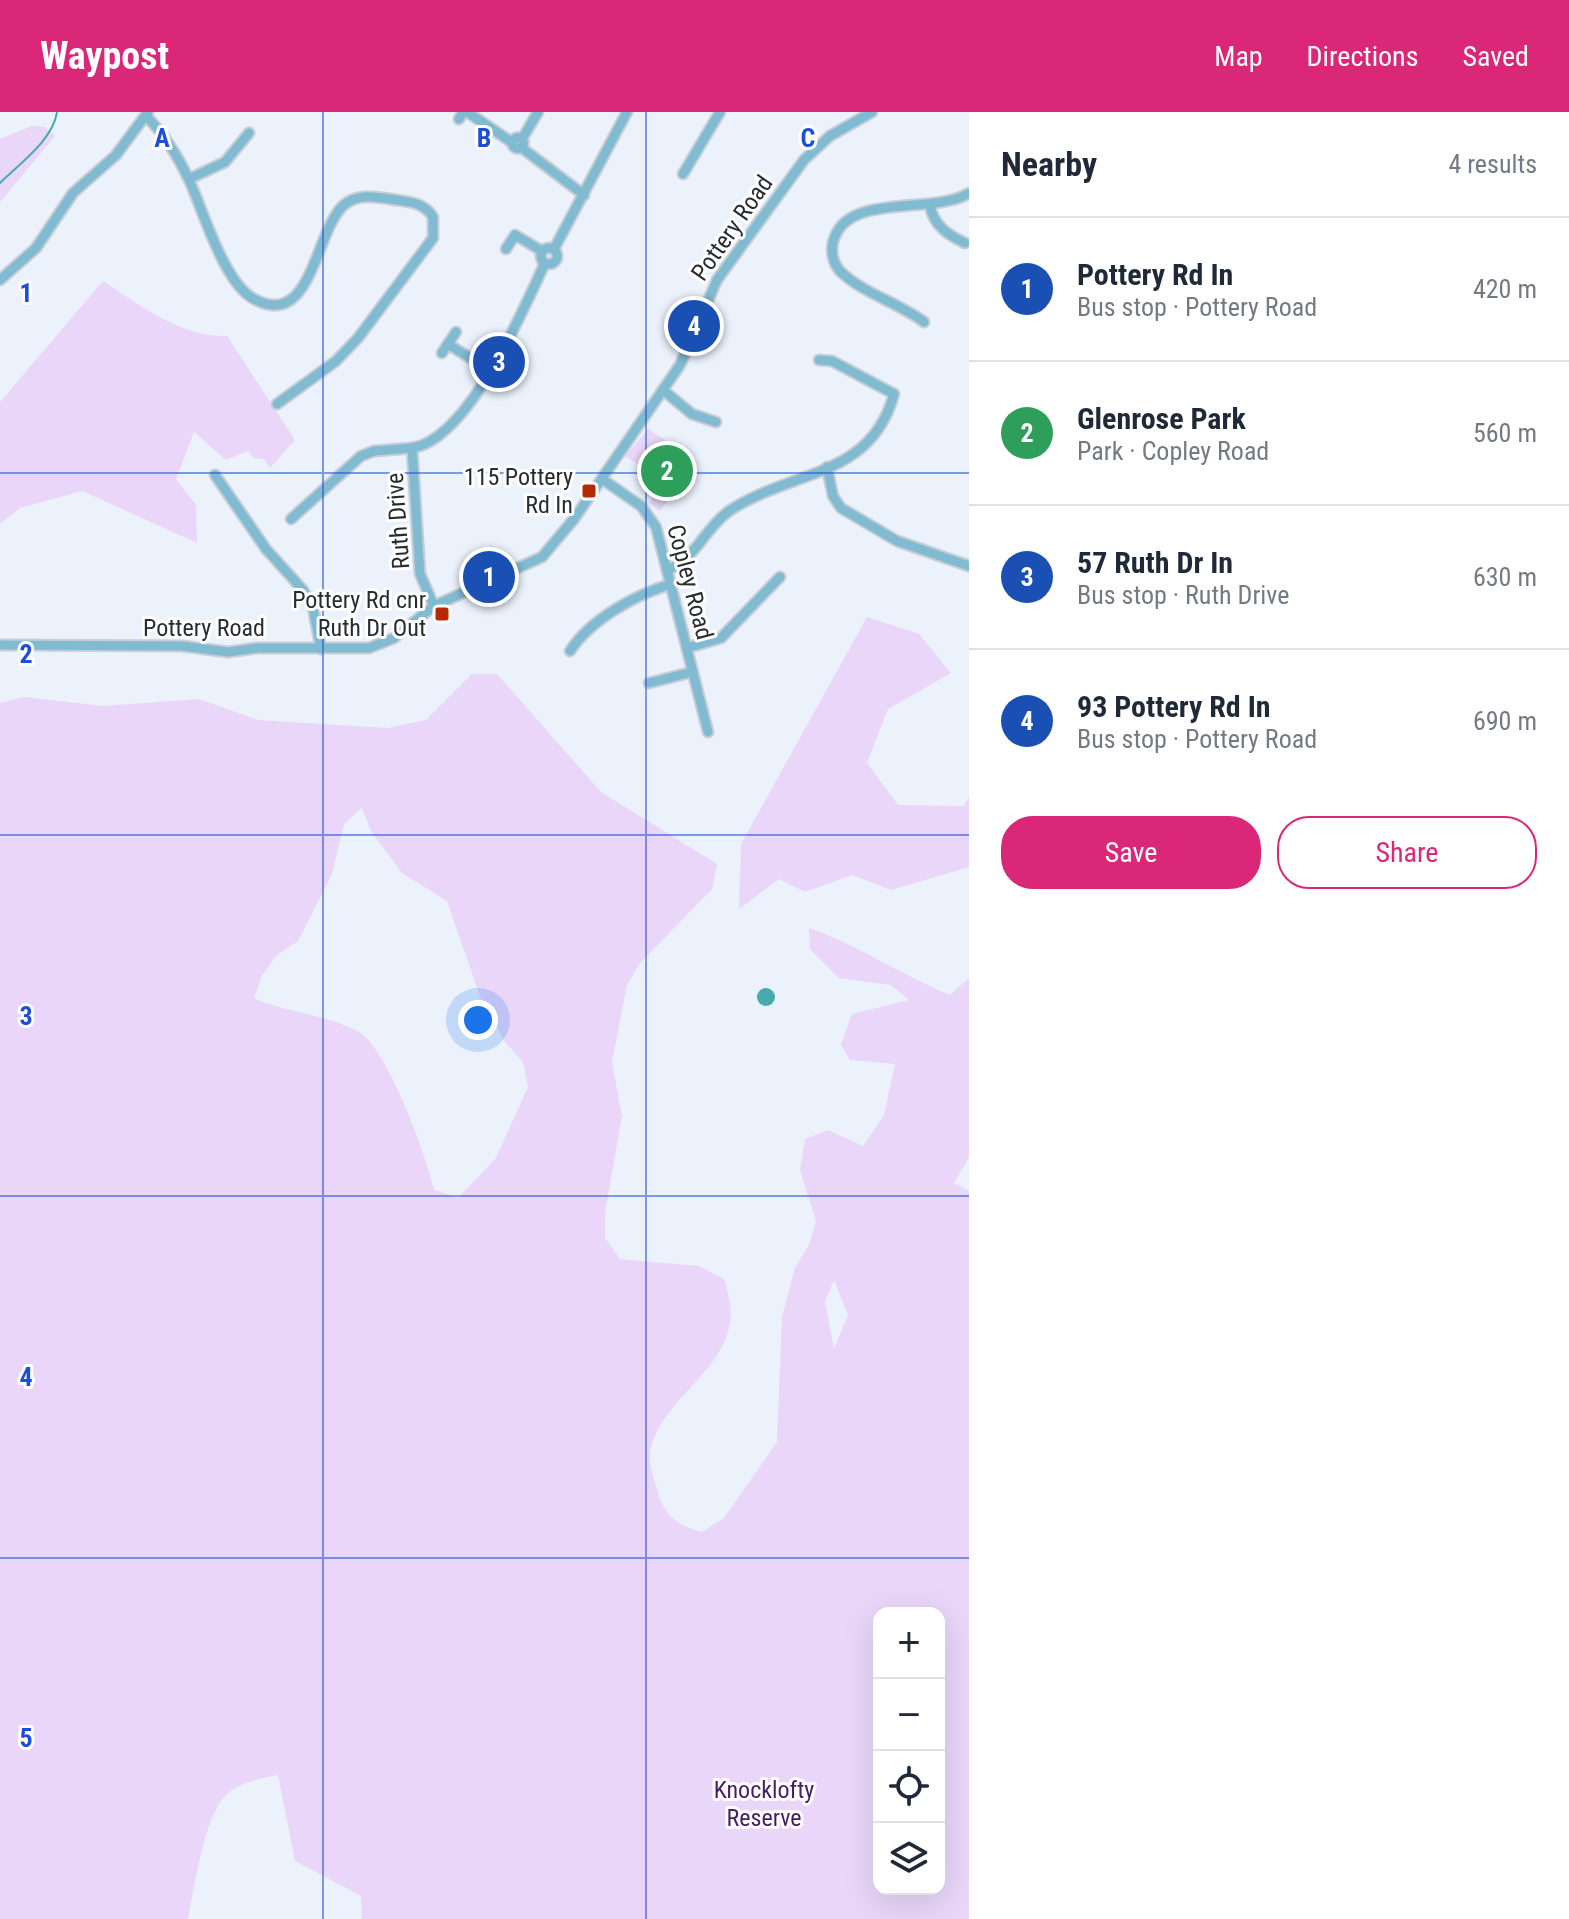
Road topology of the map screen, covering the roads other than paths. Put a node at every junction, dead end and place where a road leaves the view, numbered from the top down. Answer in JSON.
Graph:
{"nodes":[{"id":1,"x":538,"y":112,"type":"edge"},
{"id":2,"x":627,"y":112,"type":"edge"},
{"id":3,"x":720,"y":112,"type":"edge"},
{"id":4,"x":872,"y":112,"type":"edge"},
{"id":5,"x":147,"y":114,"type":"edge"},
{"id":6,"x":463,"y":114,"type":"edge"},
{"id":7,"x":249,"y":133,"type":"dead end"},
{"id":8,"x":519,"y":143,"type":"junction"},
{"id":9,"x":683,"y":174,"type":"dead end"},
{"id":10,"x":189,"y":179,"type":"junction"},
{"id":11,"x":969,"y":193,"type":"edge"},
{"id":12,"x":584,"y":195,"type":"junction"},
{"id":13,"x":930,"y":206,"type":"junction"},
{"id":14,"x":965,"y":243,"type":"dead end"},
{"id":15,"x":506,"y":249,"type":"dead end"},
{"id":16,"x":554,"y":249,"type":"junction"},
{"id":17,"x":542,"y":251,"type":"junction"},
{"id":18,"x":545,"y":263,"type":"junction"},
{"id":19,"x":0,"y":280,"type":"edge"},
{"id":20,"x":924,"y":322,"type":"dead end"},
{"id":21,"x":456,"y":332,"type":"dead end"},
{"id":22,"x":819,"y":360,"type":"dead end"},
{"id":23,"x":489,"y":370,"type":"junction"},
{"id":24,"x":663,"y":390,"type":"junction"},
{"id":25,"x":277,"y":404,"type":"dead end"},
{"id":26,"x":716,"y":422,"type":"dead end"},
{"id":27,"x":412,"y":448,"type":"junction"},
{"id":28,"x":827,"y":467,"type":"junction"},
{"id":29,"x":215,"y":475,"type":"dead end"},
{"id":30,"x":602,"y":479,"type":"junction"},
{"id":31,"x":291,"y":519,"type":"dead end"},
{"id":32,"x":969,"y":566,"type":"edge"},
{"id":33,"x":667,"y":570,"type":"junction"},
{"id":34,"x":780,"y":577,"type":"dead end"},
{"id":35,"x":671,"y":584,"type":"junction"},
{"id":36,"x":434,"y":606,"type":"junction"},
{"id":37,"x":0,"y":645,"type":"edge"},
{"id":38,"x":687,"y":648,"type":"junction"},
{"id":39,"x":321,"y":649,"type":"junction"},
{"id":40,"x":570,"y":651,"type":"dead end"},
{"id":41,"x":692,"y":672,"type":"junction"},
{"id":42,"x":649,"y":683,"type":"dead end"},
{"id":43,"x":708,"y":732,"type":"dead end"}],
"edges":[{"from":1,"to":8,"type":"street"},
{"from":2,"to":12,"type":"street"},
{"from":3,"to":9,"type":"street"},
{"from":4,"to":24,"type":"street","name":"Pottery Road"},
{"from":5,"to":10,"type":"street"},
{"from":5,"to":19,"type":"street"},
{"from":6,"to":8,"type":"street"},
{"from":7,"to":10,"type":"street"},
{"from":8,"to":12,"type":"street"},
{"from":10,"to":25,"type":"street"},
{"from":11,"to":13,"type":"street"},
{"from":12,"to":16,"type":"street"},
{"from":13,"to":14,"type":"street"},
{"from":13,"to":20,"type":"street"},
{"from":15,"to":17,"type":"street"},
{"from":16,"to":17,"type":"street"},
{"from":16,"to":18,"type":"street","name":"Ruth Drive"},
{"from":17,"to":18,"type":"street"},
{"from":18,"to":23,"type":"street","name":"Ruth Drive"},
{"from":21,"to":23,"type":"street"},
{"from":22,"to":28,"type":"street"},
{"from":23,"to":27,"type":"street","name":"Ruth Drive"},
{"from":24,"to":26,"type":"street"},
{"from":24,"to":30,"type":"street","name":"Pottery Road"},
{"from":27,"to":31,"type":"street"},
{"from":27,"to":36,"type":"street","name":"Ruth Drive"},
{"from":28,"to":32,"type":"street"},
{"from":28,"to":33,"type":"street"},
{"from":29,"to":39,"type":"street"},
{"from":30,"to":33,"type":"street","name":"Copley Road"},
{"from":30,"to":36,"type":"street","name":"Pottery Road"},
{"from":33,"to":35,"type":"street","name":"Copley Road"},
{"from":34,"to":38,"type":"street"},
{"from":35,"to":38,"type":"street","name":"Copley Road"},
{"from":35,"to":40,"type":"street"},
{"from":36,"to":39,"type":"street","name":"Pottery Road"},
{"from":37,"to":39,"type":"street","name":"Pottery Road"},
{"from":38,"to":41,"type":"street","name":"Copley Road"},
{"from":41,"to":42,"type":"street","name":"Copley Road"},
{"from":41,"to":43,"type":"street","name":"Copley Road"}]}
